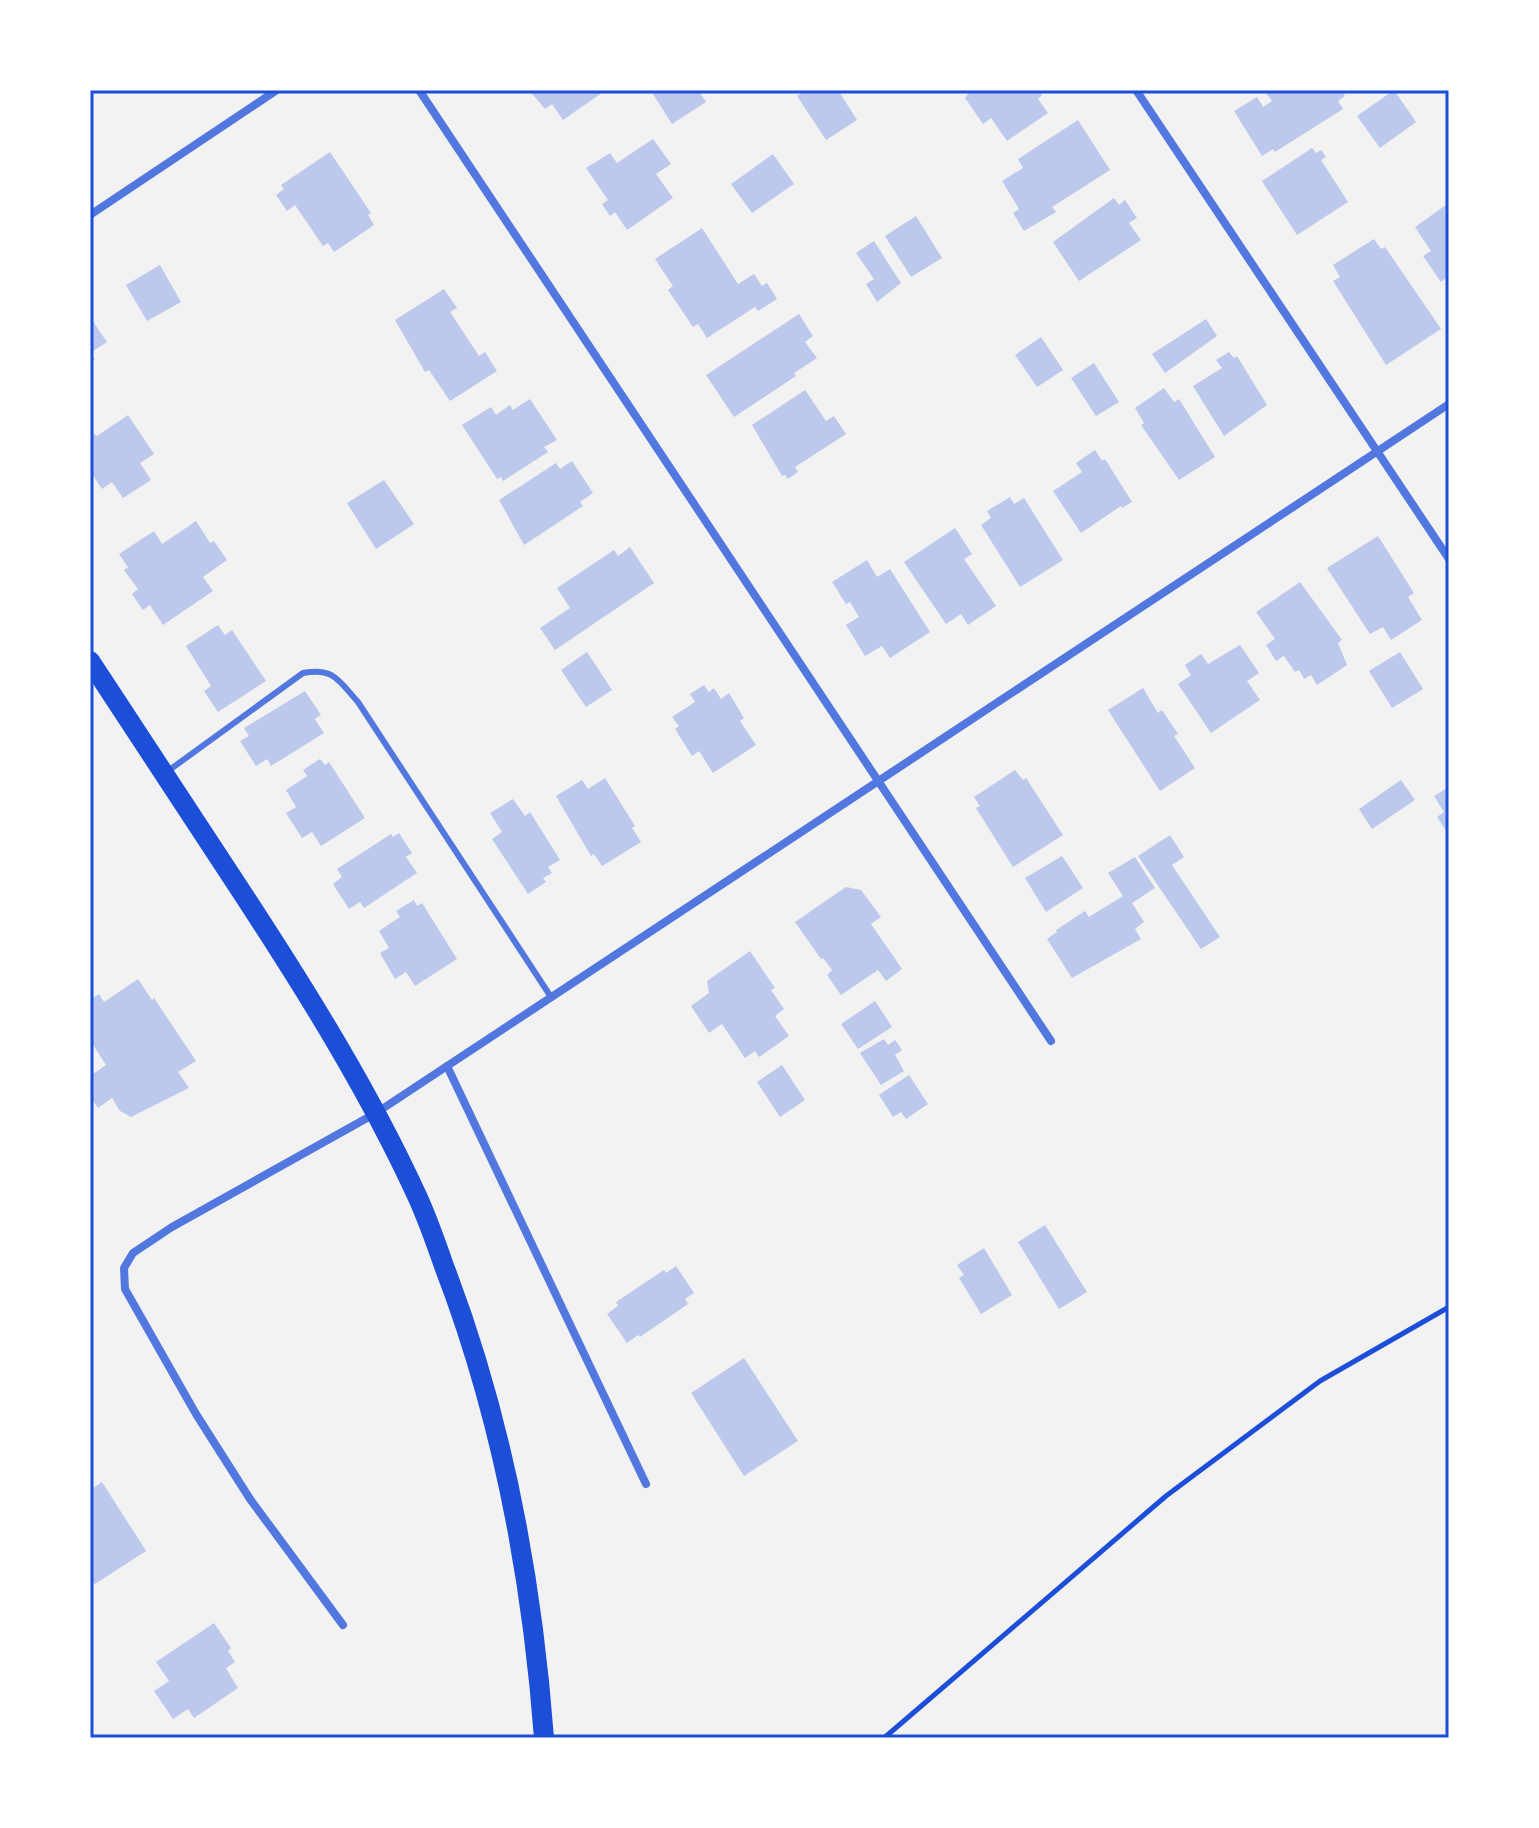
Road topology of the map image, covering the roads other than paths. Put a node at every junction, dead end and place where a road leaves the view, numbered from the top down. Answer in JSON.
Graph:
{"nodes":[{"id":1,"x":277,"y":90,"type":"edge"},
{"id":2,"x":419,"y":90,"type":"edge"},
{"id":3,"x":1136,"y":90,"type":"edge"},
{"id":4,"x":90,"y":215,"type":"edge"},
{"id":5,"x":1449,"y":404,"type":"edge"},
{"id":6,"x":1377,"y":451,"type":"junction"},
{"id":7,"x":1449,"y":559,"type":"edge"},
{"id":8,"x":90,"y":661,"type":"edge"},
{"id":9,"x":165,"y":773,"type":"junction"},
{"id":10,"x":879,"y":781,"type":"junction"},
{"id":11,"x":551,"y":997,"type":"junction"},
{"id":12,"x":1051,"y":1041,"type":"dead end"},
{"id":13,"x":447,"y":1066,"type":"junction"},
{"id":14,"x":376,"y":1113,"type":"junction"},
{"id":15,"x":646,"y":1484,"type":"dead end"},
{"id":16,"x":343,"y":1625,"type":"dead end"},
{"id":17,"x":544,"y":1738,"type":"edge"}],
"edges":[{"from":1,"to":4,"type":"street"},
{"from":2,"to":10,"type":"street"},
{"from":3,"to":6,"type":"street"},
{"from":5,"to":6,"type":"street"},
{"from":6,"to":7,"type":"street"},
{"from":6,"to":10,"type":"street"},
{"from":8,"to":9,"type":"main road"},
{"from":9,"to":11,"type":"lane"},
{"from":9,"to":14,"type":"main road"},
{"from":10,"to":11,"type":"street"},
{"from":10,"to":12,"type":"street"},
{"from":11,"to":13,"type":"street"},
{"from":13,"to":14,"type":"street"},
{"from":13,"to":15,"type":"street"},
{"from":14,"to":16,"type":"street"},
{"from":14,"to":17,"type":"main road"}]}
